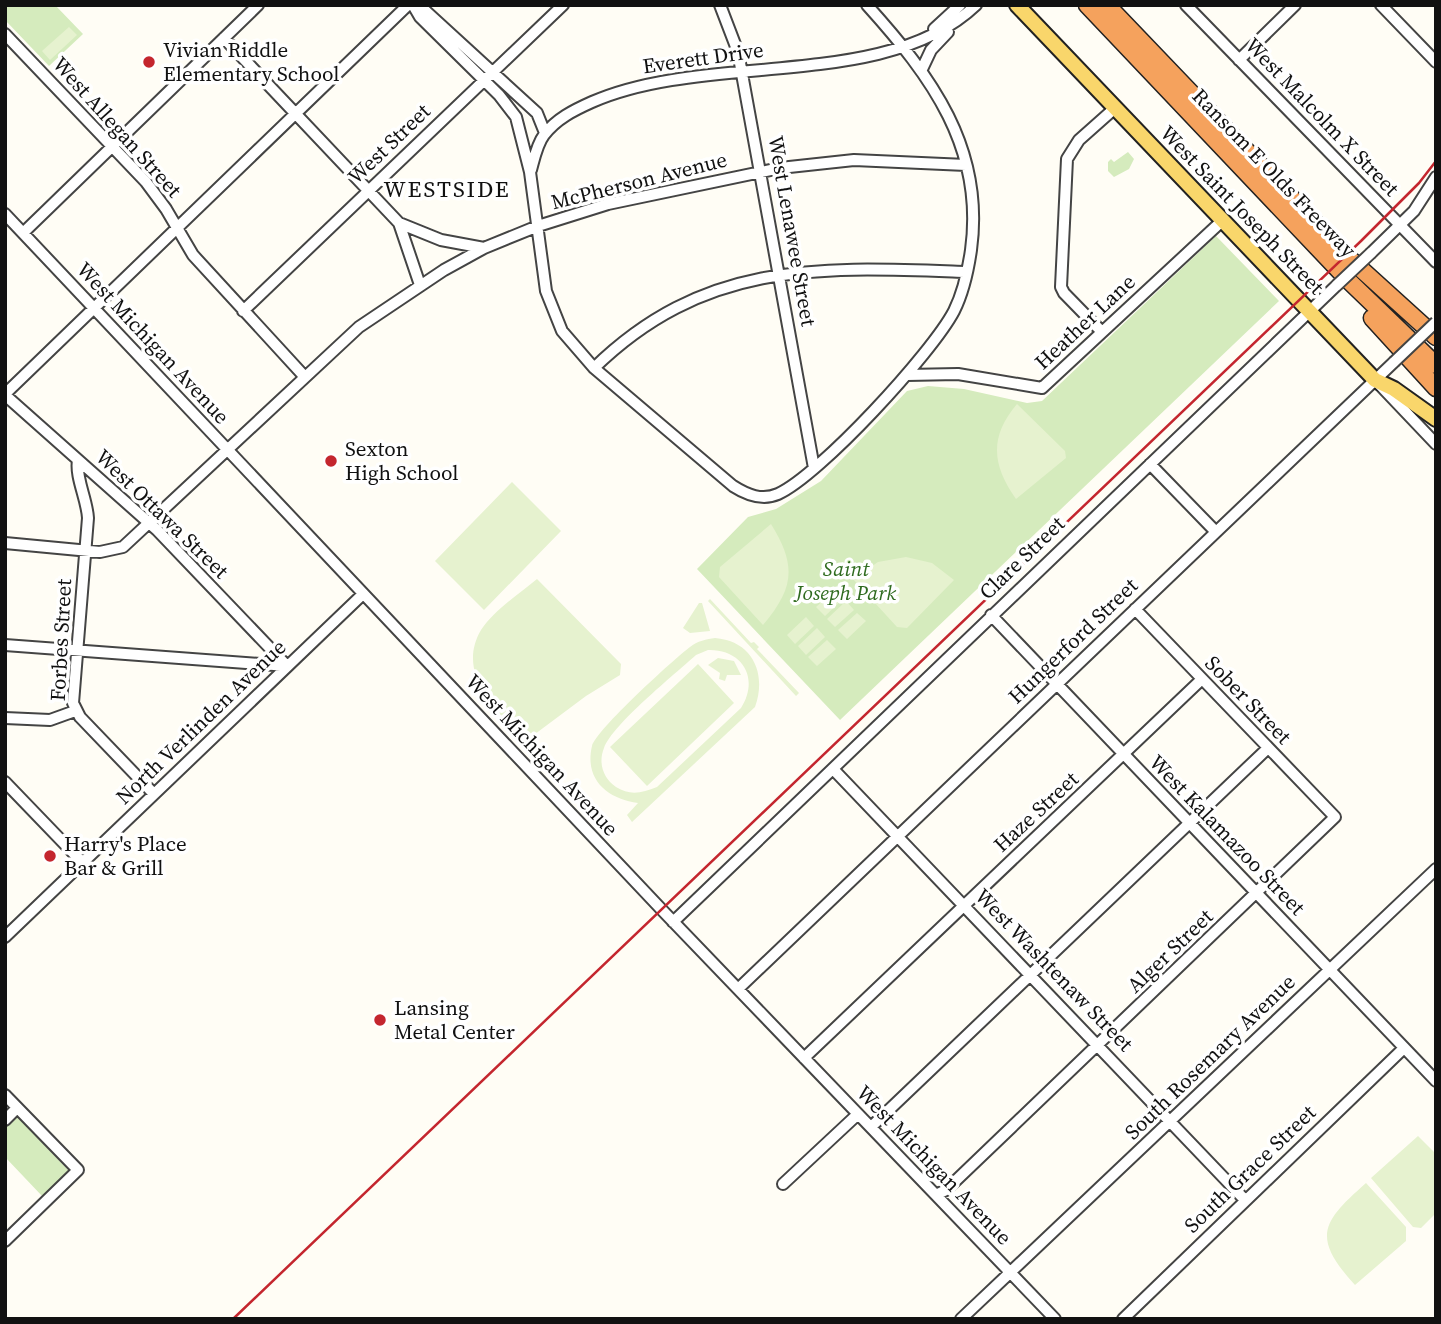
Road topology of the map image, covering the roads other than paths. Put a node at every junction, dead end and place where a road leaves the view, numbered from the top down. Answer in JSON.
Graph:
{"nodes":[{"id":1,"x":258,"y":5,"type":"edge"},
{"id":2,"x":408,"y":5,"type":"edge"},
{"id":3,"x":416,"y":5,"type":"edge"},
{"id":4,"x":563,"y":5,"type":"edge"},
{"id":5,"x":720,"y":5,"type":"edge"},
{"id":6,"x":867,"y":5,"type":"edge"},
{"id":7,"x":960,"y":5,"type":"edge"},
{"id":8,"x":976,"y":5,"type":"edge"},
{"id":9,"x":1017,"y":5,"type":"edge"},
{"id":10,"x":1087,"y":5,"type":"edge"},
{"id":11,"x":1107,"y":5,"type":"edge"},
{"id":12,"x":1186,"y":5,"type":"edge"},
{"id":13,"x":1295,"y":5,"type":"edge"},
{"id":14,"x":1381,"y":5,"type":"edge"},
{"id":15,"x":962,"y":19,"type":"junction"},
{"id":16,"x":5,"y":34,"type":"edge"},
{"id":17,"x":224,"y":38,"type":"junction"},
{"id":18,"x":919,"y":41,"type":"junction"},
{"id":19,"x":905,"y":46,"type":"junction"},
{"id":20,"x":1239,"y":60,"type":"junction"},
{"id":21,"x":1436,"y":62,"type":"edge"},
{"id":22,"x":922,"y":69,"type":"junction"},
{"id":23,"x":741,"y":70,"type":"junction"},
{"id":24,"x":486,"y":76,"type":"junction"},
{"id":25,"x":1115,"y":108,"type":"junction"},
{"id":26,"x":296,"y":113,"type":"junction"},
{"id":27,"x":545,"y":133,"type":"junction"},
{"id":28,"x":112,"y":147,"type":"junction"},
{"id":29,"x":1232,"y":159,"type":"junction"},
{"id":30,"x":966,"y":165,"type":"junction"},
{"id":31,"x":530,"y":172,"type":"junction"},
{"id":32,"x":762,"y":172,"type":"junction"},
{"id":33,"x":1436,"y":177,"type":"edge"},
{"id":34,"x":370,"y":190,"type":"junction"},
{"id":35,"x":5,"y":214,"type":"edge"},
{"id":36,"x":1223,"y":220,"type":"junction"},
{"id":37,"x":399,"y":223,"type":"junction"},
{"id":38,"x":1401,"y":225,"type":"junction"},
{"id":39,"x":538,"y":226,"type":"junction"},
{"id":40,"x":176,"y":228,"type":"junction"},
{"id":41,"x":23,"y":233,"type":"junction"},
{"id":42,"x":484,"y":248,"type":"junction"},
{"id":43,"x":1436,"y":262,"type":"edge"},
{"id":44,"x":967,"y":272,"type":"junction"},
{"id":45,"x":780,"y":273,"type":"junction"},
{"id":46,"x":420,"y":285,"type":"junction"},
{"id":47,"x":93,"y":308,"type":"junction"},
{"id":48,"x":243,"y":311,"type":"junction"},
{"id":49,"x":1310,"y":312,"type":"junction"},
{"id":50,"x":1436,"y":322,"type":"edge"},
{"id":51,"x":1102,"y":332,"type":"junction"},
{"id":52,"x":1436,"y":337,"type":"edge"},
{"id":53,"x":1436,"y":365,"type":"edge"},
{"id":54,"x":594,"y":368,"type":"junction"},
{"id":55,"x":907,"y":375,"type":"junction"},
{"id":56,"x":304,"y":376,"type":"junction"},
{"id":57,"x":1375,"y":380,"type":"junction"},
{"id":58,"x":1436,"y":388,"type":"edge"},
{"id":59,"x":5,"y":394,"type":"edge"},
{"id":60,"x":1436,"y":419,"type":"edge"},
{"id":61,"x":1436,"y":444,"type":"edge"},
{"id":62,"x":228,"y":450,"type":"junction"},
{"id":63,"x":78,"y":460,"type":"junction"},
{"id":64,"x":1150,"y":464,"type":"junction"},
{"id":65,"x":814,"y":468,"type":"junction"},
{"id":66,"x":151,"y":524,"type":"junction"},
{"id":67,"x":1216,"y":532,"type":"junction"},
{"id":68,"x":5,"y":543,"type":"edge"},
{"id":69,"x":86,"y":551,"type":"junction"},
{"id":70,"x":363,"y":594,"type":"junction"},
{"id":71,"x":1135,"y":609,"type":"junction"},
{"id":72,"x":991,"y":615,"type":"junction"},
{"id":73,"x":261,"y":639,"type":"junction"},
{"id":74,"x":5,"y":645,"type":"edge"},
{"id":75,"x":77,"y":650,"type":"junction"},
{"id":76,"x":248,"y":663,"type":"junction"},
{"id":77,"x":287,"y":666,"type":"junction"},
{"id":78,"x":1202,"y":679,"type":"junction"},
{"id":79,"x":1057,"y":684,"type":"junction"},
{"id":80,"x":75,"y":711,"type":"junction"},
{"id":81,"x":5,"y":718,"type":"edge"},
{"id":82,"x":1268,"y":748,"type":"junction"},
{"id":83,"x":1124,"y":755,"type":"junction"},
{"id":84,"x":832,"y":769,"type":"junction"},
{"id":85,"x":5,"y":782,"type":"edge"},
{"id":86,"x":153,"y":793,"type":"junction"},
{"id":87,"x":1335,"y":817,"type":"joint"},
{"id":88,"x":1190,"y":824,"type":"junction"},
{"id":89,"x":898,"y":836,"type":"junction"},
{"id":90,"x":82,"y":862,"type":"junction"},
{"id":91,"x":1436,"y":869,"type":"edge"},
{"id":92,"x":1256,"y":894,"type":"junction"},
{"id":93,"x":965,"y":905,"type":"junction"},
{"id":94,"x":673,"y":922,"type":"junction"},
{"id":95,"x":6,"y":934,"type":"edge"},
{"id":96,"x":1329,"y":970,"type":"junction"},
{"id":97,"x":1033,"y":976,"type":"junction"},
{"id":98,"x":738,"y":989,"type":"junction"},
{"id":99,"x":1099,"y":1045,"type":"junction"},
{"id":100,"x":1405,"y":1048,"type":"junction"},
{"id":101,"x":804,"y":1058,"type":"junction"},
{"id":102,"x":1436,"y":1081,"type":"edge"},
{"id":103,"x":5,"y":1095,"type":"edge"},
{"id":104,"x":18,"y":1108,"type":"junction"},
{"id":105,"x":858,"y":1114,"type":"junction"},
{"id":106,"x":5,"y":1120,"type":"edge"},
{"id":107,"x":1171,"y":1121,"type":"junction"},
{"id":108,"x":871,"y":1127,"type":"junction"},
{"id":109,"x":783,"y":1184,"type":"dead end"},
{"id":110,"x":936,"y":1195,"type":"junction"},
{"id":111,"x":1245,"y":1200,"type":"junction"},
{"id":112,"x":7,"y":1236,"type":"edge"},
{"id":113,"x":1010,"y":1273,"type":"junction"},
{"id":114,"x":961,"y":1319,"type":"edge"},
{"id":115,"x":1055,"y":1319,"type":"edge"},
{"id":116,"x":1123,"y":1319,"type":"edge"}],
"edges":[{"from":1,"to":17,"type":"street"},
{"from":2,"to":26,"type":"street"},
{"from":3,"to":24,"type":"street"},
{"from":4,"to":24,"type":"street","name":"West Street"},
{"from":5,"to":23,"type":"street","name":"West Lenawee Street"},
{"from":6,"to":19,"type":"street"},
{"from":7,"to":18,"type":"street","name":"Everett Drive"},
{"from":8,"to":15,"type":"street","name":"Everett Drive"},
{"from":9,"to":25,"type":"main road","name":"West Saint Joseph Street"},
{"from":10,"to":29,"type":"highway","name":"Ransom E Olds Freeway"},
{"from":11,"to":52,"type":"highway","name":"Ransom E Olds Freeway"},
{"from":12,"to":20,"type":"street","name":"West Malcolm X Street"},
{"from":13,"to":20,"type":"street"},
{"from":14,"to":21,"type":"street"},
{"from":15,"to":18,"type":"street","name":"Everett Drive"},
{"from":15,"to":22,"type":"street"},
{"from":16,"to":28,"type":"street","name":"West Allegan Street"},
{"from":17,"to":26,"type":"street"},
{"from":17,"to":28,"type":"street"},
{"from":18,"to":19,"type":"street","name":"Everett Drive"},
{"from":19,"to":22,"type":"street"},
{"from":19,"to":23,"type":"street","name":"Everett Drive"},
{"from":20,"to":38,"type":"street","name":"West Malcolm X Street"},
{"from":22,"to":30,"type":"street"},
{"from":23,"to":27,"type":"street","name":"Everett Drive"},
{"from":23,"to":32,"type":"street","name":"West Lenawee Street"},
{"from":24,"to":27,"type":"street"},
{"from":24,"to":31,"type":"street"},
{"from":24,"to":34,"type":"street","name":"West Street"},
{"from":25,"to":36,"type":"main road","name":"West Saint Joseph Street"},
{"from":25,"to":51,"type":"street"},
{"from":26,"to":34,"type":"street"},
{"from":26,"to":40,"type":"street"},
{"from":27,"to":31,"type":"street"},
{"from":28,"to":40,"type":"street","name":"West Allegan Street"},
{"from":28,"to":41,"type":"street"},
{"from":29,"to":53,"type":"highway","name":"Ransom E Olds Freeway"},
{"from":29,"to":58,"type":"highway"},
{"from":30,"to":32,"type":"street","name":"McPherson Avenue"},
{"from":30,"to":44,"type":"street"},
{"from":31,"to":39,"type":"street"},
{"from":32,"to":39,"type":"street","name":"McPherson Avenue"},
{"from":32,"to":45,"type":"street","name":"West Lenawee Street"},
{"from":33,"to":38,"type":"street","name":"Clare Street"},
{"from":34,"to":37,"type":"street"},
{"from":34,"to":48,"type":"street","name":"West Street"},
{"from":35,"to":41,"type":"street","name":"West Michigan Avenue"},
{"from":36,"to":49,"type":"main road","name":"West Saint Joseph Street"},
{"from":36,"to":51,"type":"street","name":"Heather Lane"},
{"from":37,"to":42,"type":"street"},
{"from":37,"to":46,"type":"street"},
{"from":38,"to":43,"type":"street","name":"West Malcolm X Street"},
{"from":38,"to":49,"type":"street","name":"Clare Street","bridge":true},
{"from":39,"to":42,"type":"street","name":"McPherson Avenue"},
{"from":39,"to":54,"type":"street"},
{"from":40,"to":47,"type":"street"},
{"from":40,"to":48,"type":"street","name":"West Allegan Street"},
{"from":41,"to":47,"type":"street","name":"West Michigan Avenue"},
{"from":42,"to":46,"type":"street","name":"McPherson Avenue"},
{"from":44,"to":45,"type":"street"},
{"from":44,"to":55,"type":"street"},
{"from":45,"to":54,"type":"street"},
{"from":45,"to":65,"type":"street","name":"West Lenawee Street"},
{"from":46,"to":56,"type":"street","name":"McPherson Avenue"},
{"from":47,"to":59,"type":"street"},
{"from":47,"to":62,"type":"street","name":"West Michigan Avenue"},
{"from":48,"to":56,"type":"street","name":"West Allegan Street"},
{"from":49,"to":57,"type":"main road","name":"West Saint Joseph Street"},
{"from":49,"to":64,"type":"street","name":"Clare Street"},
{"from":50,"to":57,"type":"street","name":"Hungerford Street","bridge":true},
{"from":51,"to":55,"type":"street","name":"Heather Lane"},
{"from":54,"to":65,"type":"street"},
{"from":55,"to":65,"type":"street"},
{"from":56,"to":62,"type":"street","name":"McPherson Avenue"},
{"from":57,"to":60,"type":"main road"},
{"from":57,"to":61,"type":"street","name":"West Saint Joseph Street"},
{"from":57,"to":67,"type":"street","name":"Hungerford Street"},
{"from":59,"to":63,"type":"street","name":"West Ottawa Street"},
{"from":62,"to":66,"type":"street","name":"McPherson Avenue"},
{"from":62,"to":70,"type":"street","name":"West Michigan Avenue"},
{"from":63,"to":66,"type":"street","name":"West Ottawa Street"},
{"from":63,"to":69,"type":"street","name":"Forbes Street"},
{"from":64,"to":67,"type":"street"},
{"from":64,"to":72,"type":"street","name":"Clare Street"},
{"from":66,"to":69,"type":"street","name":"McPherson Avenue"},
{"from":66,"to":73,"type":"street","name":"West Ottawa Street"},
{"from":67,"to":71,"type":"street","name":"Hungerford Street"},
{"from":68,"to":69,"type":"street","name":"McPherson Avenue"},
{"from":69,"to":75,"type":"street","name":"Forbes Street"},
{"from":70,"to":77,"type":"street","name":"North Verlinden Avenue"},
{"from":70,"to":94,"type":"street","name":"West Michigan Avenue"},
{"from":71,"to":78,"type":"street","name":"Sober Street"},
{"from":71,"to":79,"type":"street","name":"Hungerford Street"},
{"from":72,"to":79,"type":"street","name":"West Kalamazoo Street"},
{"from":72,"to":84,"type":"street","name":"Clare Street"},
{"from":73,"to":76,"type":"street"},
{"from":73,"to":77,"type":"street","name":"West Ottawa Street"},
{"from":74,"to":75,"type":"street"},
{"from":75,"to":76,"type":"street"},
{"from":75,"to":80,"type":"street","name":"Forbes Street"},
{"from":76,"to":77,"type":"street"},
{"from":77,"to":86,"type":"street","name":"North Verlinden Avenue"},
{"from":78,"to":82,"type":"street","name":"Sober Street"},
{"from":78,"to":83,"type":"street","name":"Haze Street"},
{"from":79,"to":83,"type":"street","name":"West Kalamazoo Street"},
{"from":79,"to":89,"type":"street","name":"Hungerford Street"},
{"from":80,"to":81,"type":"street"},
{"from":80,"to":86,"type":"street","name":"Forbes Street"},
{"from":82,"to":87,"type":"street","name":"Sober Street"},
{"from":82,"to":88,"type":"street"},
{"from":83,"to":88,"type":"street","name":"West Kalamazoo Street"},
{"from":83,"to":93,"type":"street","name":"Haze Street"},
{"from":84,"to":89,"type":"street","name":"West Washtenaw Street"},
{"from":84,"to":94,"type":"street","name":"Clare Street"},
{"from":85,"to":90,"type":"street"},
{"from":86,"to":90,"type":"street","name":"North Verlinden Avenue"},
{"from":87,"to":92,"type":"street","name":"Alger Street"},
{"from":88,"to":92,"type":"street","name":"West Kalamazoo Street"},
{"from":88,"to":97,"type":"street"},
{"from":89,"to":93,"type":"street","name":"West Washtenaw Street"},
{"from":89,"to":98,"type":"street","name":"Hungerford Street"},
{"from":90,"to":95,"type":"street","name":"North Verlinden Avenue"},
{"from":91,"to":96,"type":"street","name":"South Rosemary Avenue"},
{"from":92,"to":96,"type":"street","name":"West Kalamazoo Street"},
{"from":92,"to":99,"type":"street","name":"Alger Street"},
{"from":93,"to":97,"type":"street","name":"West Washtenaw Street"},
{"from":93,"to":101,"type":"street","name":"Haze Street"},
{"from":94,"to":98,"type":"street","name":"West Michigan Avenue"},
{"from":96,"to":100,"type":"street","name":"West Kalamazoo Street"},
{"from":96,"to":107,"type":"street","name":"South Rosemary Avenue"},
{"from":97,"to":99,"type":"street","name":"West Washtenaw Street"},
{"from":97,"to":108,"type":"street"},
{"from":98,"to":101,"type":"street","name":"West Michigan Avenue"},
{"from":99,"to":107,"type":"street","name":"West Washtenaw Street"},
{"from":99,"to":110,"type":"street","name":"Alger Street"},
{"from":100,"to":102,"type":"street","name":"West Kalamazoo Street"},
{"from":100,"to":111,"type":"street","name":"South Grace Street"},
{"from":101,"to":105,"type":"street","name":"West Michigan Avenue"},
{"from":103,"to":104,"type":"street"},
{"from":104,"to":106,"type":"street"},
{"from":104,"to":112,"type":"street"},
{"from":105,"to":108,"type":"street","name":"West Michigan Avenue"},
{"from":105,"to":109,"type":"street"},
{"from":107,"to":111,"type":"street","name":"West Washtenaw Street"},
{"from":107,"to":113,"type":"street","name":"South Rosemary Avenue"},
{"from":108,"to":110,"type":"street","name":"West Michigan Avenue"},
{"from":110,"to":113,"type":"street","name":"West Michigan Avenue"},
{"from":111,"to":116,"type":"street","name":"South Grace Street"},
{"from":113,"to":114,"type":"street","name":"South Rosemary Avenue"},
{"from":113,"to":115,"type":"street","name":"West Michigan Avenue"}]}
